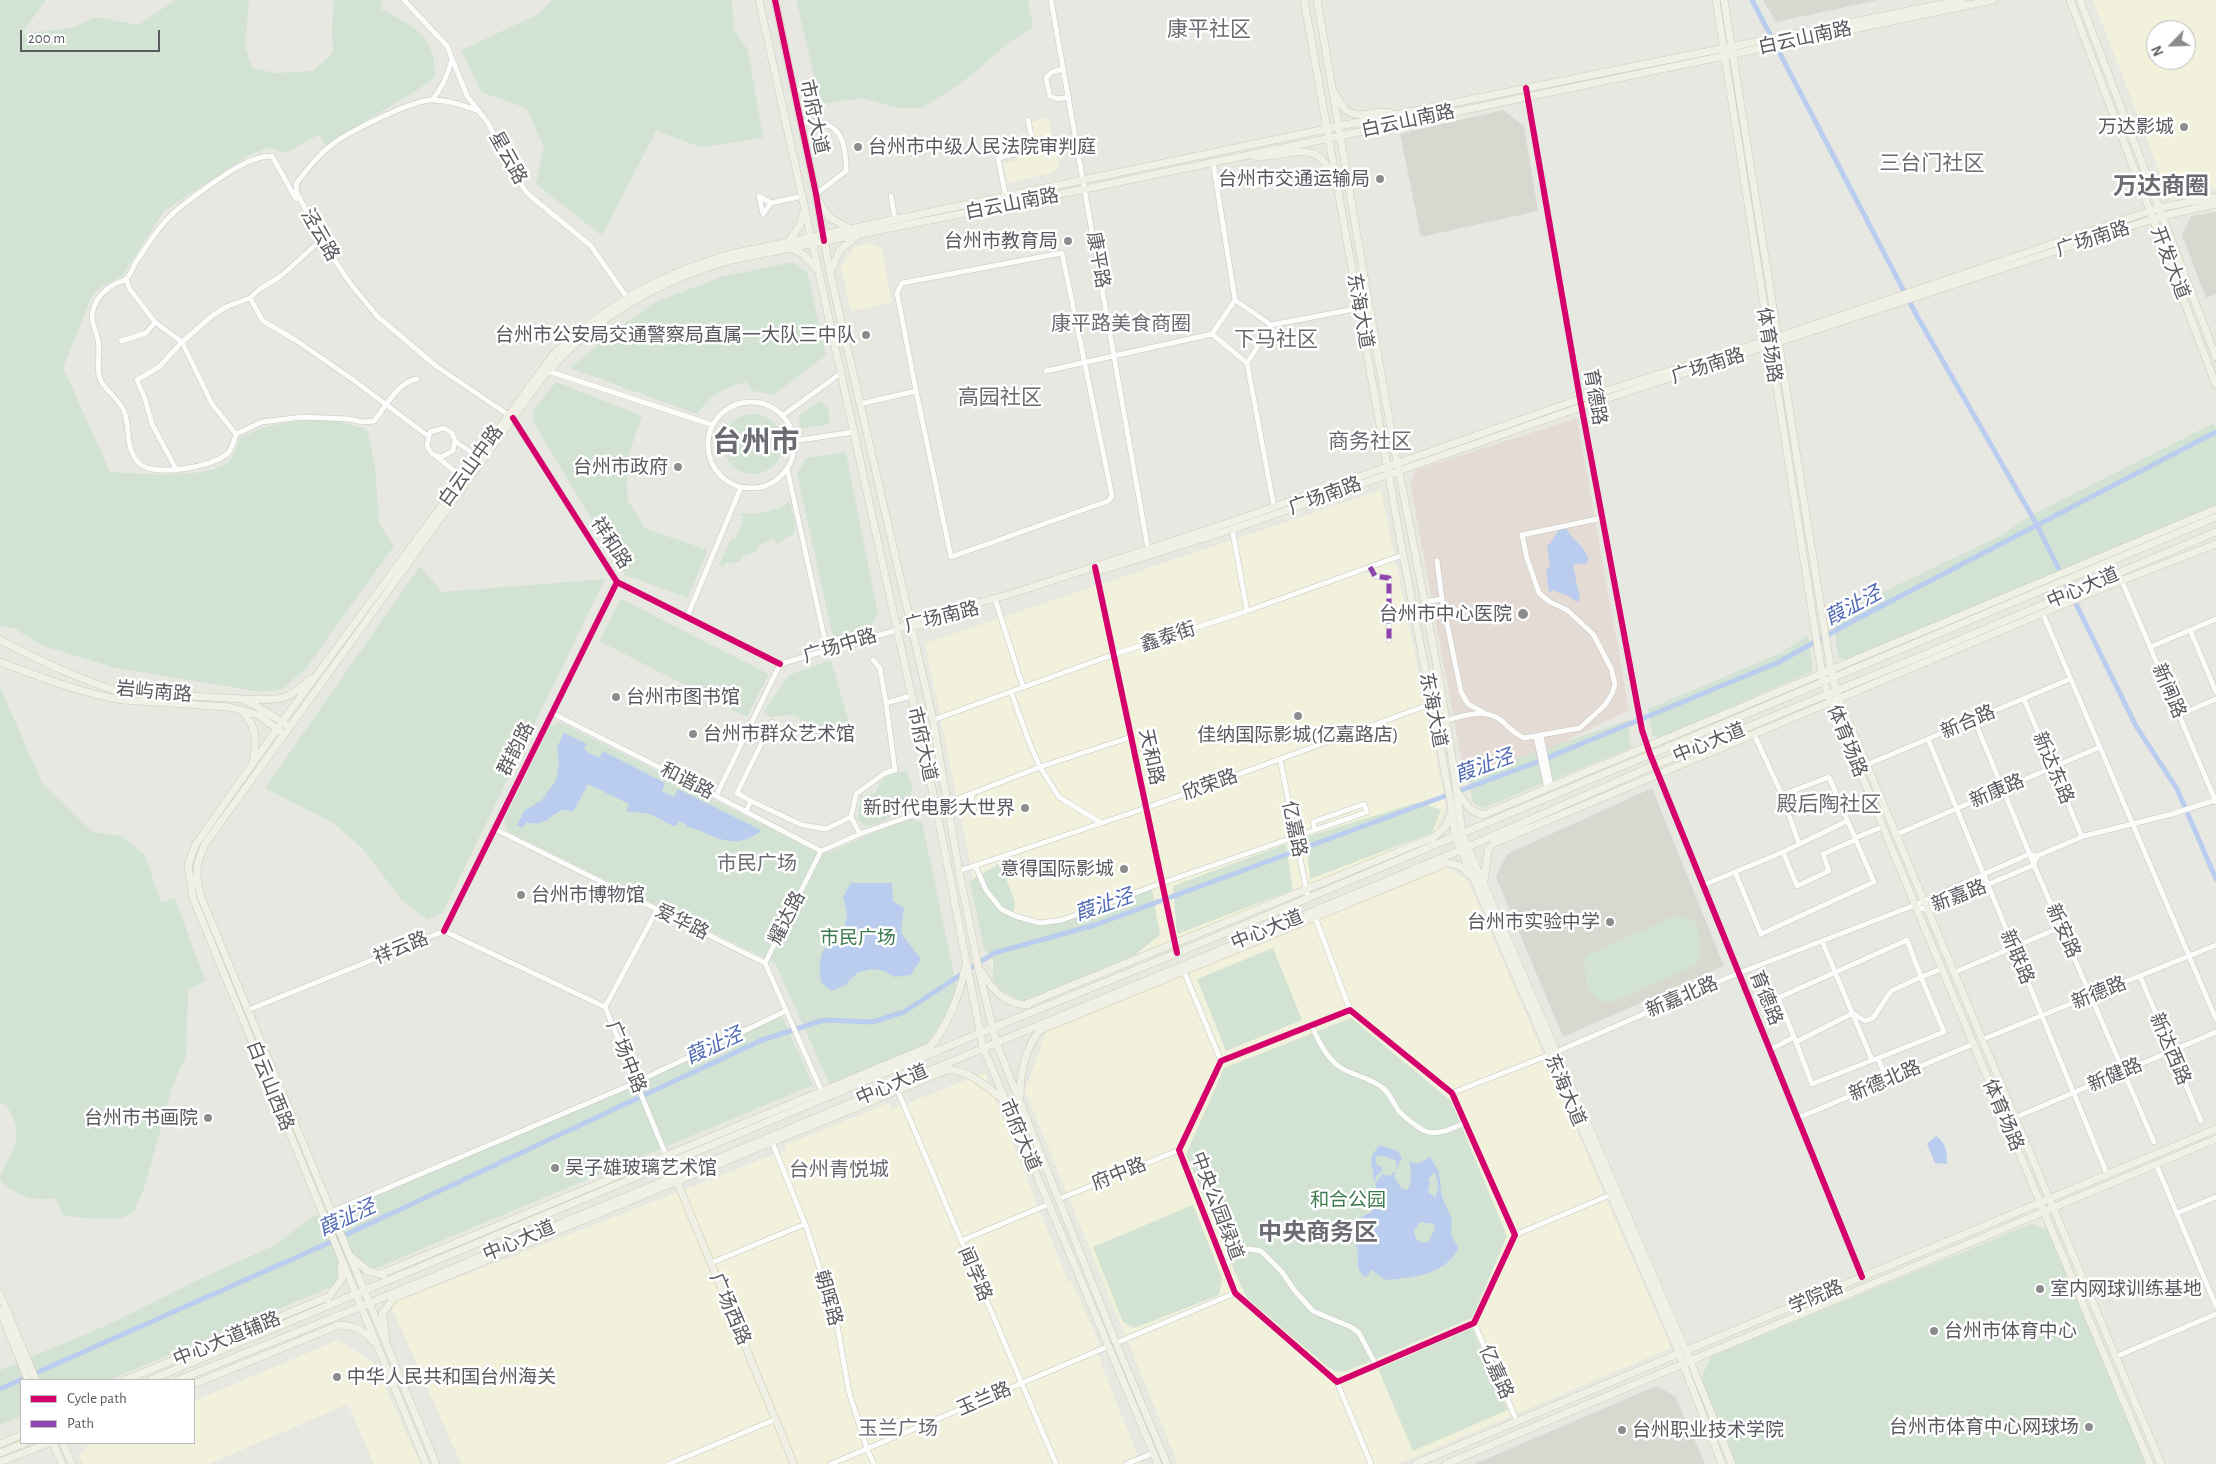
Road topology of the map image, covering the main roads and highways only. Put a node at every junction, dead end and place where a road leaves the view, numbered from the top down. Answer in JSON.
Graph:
{"nodes":[{"id":1,"x":760,"y":0,"type":"edge"},
{"id":2,"x":775,"y":0,"type":"edge"},
{"id":3,"x":1304,"y":0,"type":"edge"},
{"id":4,"x":1317,"y":0,"type":"edge"},
{"id":5,"x":1716,"y":0,"type":"edge"},
{"id":6,"x":1724,"y":0,"type":"edge"},
{"id":7,"x":1962,"y":0,"type":"edge"},
{"id":8,"x":1993,"y":0,"type":"edge"},
{"id":9,"x":2070,"y":0,"type":"edge"},
{"id":10,"x":2080,"y":0,"type":"edge"},
{"id":11,"x":1786,"y":39,"type":"junction"},
{"id":12,"x":1732,"y":50,"type":"junction"},
{"id":13,"x":1724,"y":52,"type":"junction"},
{"id":14,"x":1333,"y":89,"type":"junction"},
{"id":15,"x":1527,"y":92,"type":"junction"},
{"id":16,"x":1396,"y":115,"type":"junction"},
{"id":17,"x":1340,"y":126,"type":"junction"},
{"id":18,"x":1327,"y":129,"type":"junction"},
{"id":19,"x":1341,"y":135,"type":"junction"},
{"id":20,"x":1329,"y":138,"type":"junction"},
{"id":21,"x":1249,"y":155,"type":"junction"},
{"id":22,"x":1337,"y":180,"type":"junction"},
{"id":23,"x":1084,"y":185,"type":"junction"},
{"id":24,"x":816,"y":195,"type":"junction"},
{"id":25,"x":2216,"y":197,"type":"edge"},
{"id":26,"x":2216,"y":204,"type":"edge"},
{"id":27,"x":805,"y":205,"type":"junction"},
{"id":28,"x":2159,"y":208,"type":"junction"},
{"id":29,"x":2150,"y":211,"type":"junction"},
{"id":30,"x":2162,"y":216,"type":"junction"},
{"id":31,"x":2153,"y":219,"type":"junction"},
{"id":32,"x":850,"y":228,"type":"junction"},
{"id":33,"x":862,"y":234,"type":"junction"},
{"id":34,"x":823,"y":237,"type":"junction"},
{"id":35,"x":812,"y":240,"type":"junction"},
{"id":36,"x":790,"y":244,"type":"junction"},
{"id":37,"x":830,"y":272,"type":"junction"},
{"id":38,"x":820,"y":273,"type":"junction"},
{"id":39,"x":1925,"y":291,"type":"junction"},
{"id":40,"x":628,"y":300,"type":"junction"},
{"id":41,"x":1779,"y":340,"type":"junction"},
{"id":42,"x":1769,"y":343,"type":"junction"},
{"id":43,"x":2216,"y":357,"type":"edge"},
{"id":44,"x":2216,"y":385,"type":"edge"},
{"id":45,"x":511,"y":416,"type":"junction"},
{"id":46,"x":1398,"y":466,"type":"junction"},
{"id":47,"x":1388,"y":470,"type":"junction"},
{"id":48,"x":2216,"y":509,"type":"edge"},
{"id":49,"x":2216,"y":517,"type":"edge"},
{"id":50,"x":1232,"y":526,"type":"junction"},
{"id":51,"x":2162,"y":532,"type":"junction"},
{"id":52,"x":2216,"y":532,"type":"edge"},
{"id":53,"x":2150,"y":544,"type":"junction"},
{"id":54,"x":2216,"y":544,"type":"edge"},
{"id":55,"x":2148,"y":561,"type":"junction"},
{"id":56,"x":2171,"y":562,"type":"junction"},
{"id":57,"x":1096,"y":569,"type":"junction"},
{"id":58,"x":2075,"y":572,"type":"junction"},
{"id":59,"x":2058,"y":579,"type":"junction"},
{"id":60,"x":2085,"y":592,"type":"junction"},
{"id":61,"x":2004,"y":599,"type":"junction"},
{"id":62,"x":2068,"y":599,"type":"junction"},
{"id":63,"x":2016,"y":601,"type":"junction"},
{"id":64,"x":2027,"y":612,"type":"junction"},
{"id":65,"x":911,"y":625,"type":"junction"},
{"id":66,"x":2014,"y":626,"type":"junction"},
{"id":67,"x":896,"y":630,"type":"junction"},
{"id":68,"x":1929,"y":630,"type":"junction"},
{"id":69,"x":0,"y":640,"type":"edge"},
{"id":70,"x":1919,"y":641,"type":"junction"},
{"id":71,"x":334,"y":654,"type":"junction"},
{"id":72,"x":1926,"y":654,"type":"junction"},
{"id":73,"x":1937,"y":658,"type":"junction"},
{"id":74,"x":0,"y":662,"type":"edge"},
{"id":75,"x":1832,"y":674,"type":"junction"},
{"id":76,"x":1822,"y":678,"type":"junction"},
{"id":77,"x":1836,"y":691,"type":"junction"},
{"id":78,"x":1827,"y":694,"type":"junction"},
{"id":79,"x":242,"y":699,"type":"junction"},
{"id":80,"x":1839,"y":699,"type":"junction"},
{"id":81,"x":1831,"y":703,"type":"junction"},
{"id":82,"x":1741,"y":706,"type":"junction"},
{"id":83,"x":242,"y":710,"type":"junction"},
{"id":84,"x":1731,"y":720,"type":"junction"},
{"id":85,"x":282,"y":722,"type":"junction"},
{"id":86,"x":1748,"y":727,"type":"junction"},
{"id":87,"x":290,"y":728,"type":"junction"},
{"id":88,"x":277,"y":729,"type":"junction"},
{"id":89,"x":286,"y":735,"type":"junction"},
{"id":90,"x":1740,"y":740,"type":"junction"},
{"id":91,"x":1649,"y":751,"type":"junction"},
{"id":92,"x":253,"y":765,"type":"junction"},
{"id":93,"x":1560,"y":792,"type":"junction"},
{"id":94,"x":1458,"y":793,"type":"junction"},
{"id":95,"x":1529,"y":796,"type":"junction"},
{"id":96,"x":1452,"y":812,"type":"junction"},
{"id":97,"x":1554,"y":813,"type":"junction"},
{"id":98,"x":1513,"y":827,"type":"junction"},
{"id":99,"x":1458,"y":835,"type":"junction"},
{"id":100,"x":1434,"y":837,"type":"junction"},
{"id":101,"x":1494,"y":843,"type":"junction"},
{"id":102,"x":1464,"y":849,"type":"junction"},
{"id":103,"x":1419,"y":851,"type":"junction"},
{"id":104,"x":1436,"y":860,"type":"junction"},
{"id":105,"x":1447,"y":863,"type":"junction"},
{"id":106,"x":1475,"y":883,"type":"junction"},
{"id":107,"x":1484,"y":883,"type":"junction"},
{"id":108,"x":1314,"y":914,"type":"junction"},
{"id":109,"x":966,"y":960,"type":"junction"},
{"id":110,"x":979,"y":968,"type":"junction"},
{"id":111,"x":1182,"y":969,"type":"junction"},
{"id":112,"x":1024,"y":1005,"type":"junction"},
{"id":113,"x":1051,"y":1006,"type":"junction"},
{"id":114,"x":1050,"y":1019,"type":"junction"},
{"id":115,"x":993,"y":1028,"type":"junction"},
{"id":116,"x":1038,"y":1031,"type":"junction"},
{"id":117,"x":980,"y":1033,"type":"junction"},
{"id":118,"x":996,"y":1042,"type":"junction"},
{"id":119,"x":931,"y":1046,"type":"junction"},
{"id":120,"x":983,"y":1047,"type":"junction"},
{"id":121,"x":1553,"y":1053,"type":"junction"},
{"id":122,"x":915,"y":1062,"type":"junction"},
{"id":123,"x":949,"y":1069,"type":"junction"},
{"id":124,"x":921,"y":1073,"type":"junction"},
{"id":125,"x":896,"y":1087,"type":"junction"},
{"id":126,"x":1007,"y":1103,"type":"junction"},
{"id":127,"x":1020,"y":1103,"type":"junction"},
{"id":128,"x":2216,"y":1129,"type":"edge"},
{"id":129,"x":2216,"y":1138,"type":"edge"},
{"id":130,"x":666,"y":1155,"type":"junction"},
{"id":131,"x":670,"y":1164,"type":"junction"},
{"id":132,"x":676,"y":1179,"type":"junction"},
{"id":133,"x":2048,"y":1199,"type":"junction"},
{"id":134,"x":2039,"y":1203,"type":"junction"},
{"id":135,"x":2052,"y":1208,"type":"junction"},
{"id":136,"x":2044,"y":1211,"type":"junction"},
{"id":137,"x":346,"y":1249,"type":"junction"},
{"id":138,"x":340,"y":1257,"type":"junction"},
{"id":139,"x":381,"y":1274,"type":"junction"},
{"id":140,"x":400,"y":1276,"type":"junction"},
{"id":141,"x":408,"y":1287,"type":"junction"},
{"id":142,"x":363,"y":1291,"type":"junction"},
{"id":143,"x":0,"y":1294,"type":"edge"},
{"id":144,"x":355,"y":1294,"type":"junction"},
{"id":145,"x":328,"y":1297,"type":"junction"},
{"id":146,"x":392,"y":1300,"type":"junction"},
{"id":147,"x":368,"y":1304,"type":"junction"},
{"id":148,"x":360,"y":1307,"type":"junction"},
{"id":149,"x":0,"y":1310,"type":"edge"},
{"id":150,"x":316,"y":1310,"type":"junction"},
{"id":151,"x":338,"y":1324,"type":"junction"},
{"id":152,"x":316,"y":1325,"type":"junction"},
{"id":153,"x":1112,"y":1345,"type":"junction"},
{"id":154,"x":380,"y":1352,"type":"junction"},
{"id":155,"x":1683,"y":1352,"type":"junction"},
{"id":156,"x":389,"y":1353,"type":"junction"},
{"id":157,"x":1686,"y":1362,"type":"junction"},
{"id":158,"x":28,"y":1371,"type":"junction"},
{"id":159,"x":28,"y":1379,"type":"edge"},
{"id":160,"x":35,"y":1379,"type":"edge"},
{"id":161,"x":127,"y":1379,"type":"edge"},
{"id":162,"x":152,"y":1379,"type":"edge"},
{"id":163,"x":181,"y":1379,"type":"edge"},
{"id":164,"x":195,"y":1384,"type":"edge"},
{"id":165,"x":20,"y":1436,"type":"edge"},
{"id":166,"x":0,"y":1442,"type":"edge"},
{"id":167,"x":22,"y":1444,"type":"edge"},
{"id":168,"x":46,"y":1444,"type":"edge"},
{"id":169,"x":53,"y":1444,"type":"edge"},
{"id":170,"x":63,"y":1444,"type":"edge"},
{"id":171,"x":0,"y":1453,"type":"edge"},
{"id":172,"x":0,"y":1462,"type":"edge"},
{"id":173,"x":62,"y":1464,"type":"edge"},
{"id":174,"x":72,"y":1464,"type":"edge"},
{"id":175,"x":426,"y":1464,"type":"edge"},
{"id":176,"x":436,"y":1464,"type":"edge"},
{"id":177,"x":794,"y":1464,"type":"edge"},
{"id":178,"x":1158,"y":1464,"type":"edge"},
{"id":179,"x":1167,"y":1464,"type":"edge"},
{"id":180,"x":1415,"y":1464,"type":"edge"},
{"id":181,"x":1446,"y":1464,"type":"edge"},
{"id":182,"x":1722,"y":1464,"type":"edge"},
{"id":183,"x":1732,"y":1464,"type":"edge"},
{"id":184,"x":2150,"y":1464,"type":"edge"},
{"id":185,"x":2160,"y":1464,"type":"edge"}],
"edges":[{"from":1,"to":27,"type":"main road","name":"市府大道"},
{"from":2,"to":24,"type":"main road","name":"市府大道"},
{"from":3,"to":18,"type":"main road","name":"东海大道"},
{"from":4,"to":14,"type":"main road","name":"东海大道"},
{"from":5,"to":13,"type":"main road","name":"体育场路"},
{"from":6,"to":12,"type":"main road"},
{"from":7,"to":11,"type":"main road","name":"白云山南路"},
{"from":8,"to":11,"type":"main road","name":"白云山南路"},
{"from":9,"to":29,"type":"main road","name":"开发大道"},
{"from":10,"to":28,"type":"main road","name":"开发大道"},
{"from":11,"to":12,"type":"main road","name":"白云山南路"},
{"from":12,"to":13,"type":"main road","name":"白云山南路"},
{"from":12,"to":41,"type":"main road"},
{"from":13,"to":15,"type":"main road","name":"白云山南路"},
{"from":13,"to":42,"type":"main road","name":"体育场路"},
{"from":14,"to":16,"type":"main road"},
{"from":14,"to":17,"type":"main road","name":"东海大道"},
{"from":15,"to":16,"type":"main road","name":"白云山南路"},
{"from":15,"to":19,"type":"main road","name":"白云山南路"},
{"from":16,"to":17,"type":"main road","name":"白云山南路"},
{"from":17,"to":18,"type":"main road","name":"白云山南路"},
{"from":17,"to":19,"type":"main road","name":"东海大道"},
{"from":18,"to":20,"type":"main road","name":"东海大道"},
{"from":18,"to":23,"type":"main road","name":"白云山南路"},
{"from":19,"to":20,"type":"main road","name":"白云山南路"},
{"from":19,"to":46,"type":"main road","name":"东海大道"},
{"from":20,"to":21,"type":"main road","name":"白云山南路"},
{"from":20,"to":22,"type":"main road","name":"东海大道"},
{"from":21,"to":22,"type":"main road"},
{"from":21,"to":23,"type":"main road","name":"白云山南路"},
{"from":22,"to":47,"type":"main road","name":"东海大道"},
{"from":23,"to":32,"type":"main road","name":"白云山南路"},
{"from":23,"to":33,"type":"main road","name":"白云山南路"},
{"from":24,"to":32,"type":"main road"},
{"from":24,"to":34,"type":"main road","name":"市府大道"},
{"from":25,"to":28,"type":"main road","name":"广场南路"},
{"from":26,"to":30,"type":"main road","name":"广场南路"},
{"from":27,"to":35,"type":"main road","name":"市府大道"},
{"from":27,"to":36,"type":"main road"},
{"from":28,"to":29,"type":"main road","name":"广场南路"},
{"from":28,"to":30,"type":"main road","name":"开发大道"},
{"from":29,"to":31,"type":"main road","name":"开发大道"},
{"from":29,"to":39,"type":"main road","name":"广场南路"},
{"from":30,"to":31,"type":"main road","name":"广场南路"},
{"from":30,"to":43,"type":"main road","name":"开发大道"},
{"from":31,"to":39,"type":"main road","name":"广场南路"},
{"from":31,"to":44,"type":"main road","name":"开发大道"},
{"from":32,"to":34,"type":"main road","name":"白云山南路"},
{"from":33,"to":34,"type":"main road","name":"白云山南路"},
{"from":33,"to":37,"type":"main road"},
{"from":34,"to":35,"type":"main road","name":"白云山中路"},
{"from":34,"to":37,"type":"main road","name":"市府大道"},
{"from":35,"to":36,"type":"main road","name":"白云山中路"},
{"from":35,"to":38,"type":"main road","name":"市府大道"},
{"from":36,"to":38,"type":"main road"},
{"from":36,"to":40,"type":"main road","name":"白云山中路"},
{"from":37,"to":65,"type":"main road","name":"市府大道"},
{"from":38,"to":67,"type":"main road","name":"市府大道"},
{"from":39,"to":41,"type":"main road","name":"广场南路"},
{"from":40,"to":45,"type":"main road","name":"白云山中路"},
{"from":40,"to":45,"type":"main road","name":"白云山中路"},
{"from":41,"to":42,"type":"main road","name":"广场南路"},
{"from":41,"to":75,"type":"main road"},
{"from":42,"to":46,"type":"main road","name":"广场南路"},
{"from":42,"to":76,"type":"main road","name":"体育场路"},
{"from":45,"to":71,"type":"main road","name":"白云山中路"},
{"from":45,"to":87,"type":"main road","name":"白云山中路"},
{"from":46,"to":47,"type":"main road","name":"广场南路"},
{"from":46,"to":94,"type":"main road","name":"东海大道"},
{"from":47,"to":50,"type":"main road","name":"广场南路"},
{"from":47,"to":50,"type":"main road","name":"广场南路"},
{"from":47,"to":96,"type":"main road","name":"东海大道"},
{"from":48,"to":51,"type":"main road"},
{"from":49,"to":53,"type":"main road","name":"中心大道"},
{"from":50,"to":57,"type":"main road","name":"广场南路"},
{"from":50,"to":57,"type":"main road","name":"广场南路"},
{"from":51,"to":53,"type":"main road"},
{"from":51,"to":58,"type":"main road"},
{"from":52,"to":55,"type":"main road","name":"中心大道"},
{"from":53,"to":58,"type":"main road","name":"中心大道"},
{"from":54,"to":56,"type":"main road"},
{"from":55,"to":56,"type":"main road"},
{"from":55,"to":60,"type":"main road","name":"中心大道"},
{"from":56,"to":60,"type":"main road"},
{"from":57,"to":65,"type":"main road","name":"广场南路"},
{"from":57,"to":65,"type":"main road","name":"广场南路"},
{"from":58,"to":59,"type":"main road","name":"中心大道"},
{"from":59,"to":61,"type":"main road"},
{"from":59,"to":63,"type":"main road","name":"中心大道"},
{"from":60,"to":62,"type":"main road","name":"中心大道"},
{"from":61,"to":63,"type":"main road"},
{"from":61,"to":68,"type":"main road"},
{"from":62,"to":64,"type":"main road","name":"中心大道"},
{"from":62,"to":66,"type":"main road"},
{"from":63,"to":70,"type":"main road","name":"中心大道"},
{"from":64,"to":66,"type":"main road"},
{"from":64,"to":72,"type":"main road","name":"中心大道"},
{"from":65,"to":67,"type":"main road","name":"广场南路"},
{"from":65,"to":110,"type":"main road","name":"市府大道"},
{"from":66,"to":73,"type":"main road"},
{"from":67,"to":109,"type":"main road","name":"市府大道"},
{"from":68,"to":70,"type":"main road"},
{"from":68,"to":75,"type":"main road"},
{"from":69,"to":79,"type":"main road","name":"岩屿南路"},
{"from":70,"to":75,"type":"main road","name":"中心大道"},
{"from":71,"to":79,"type":"main road"},
{"from":71,"to":85,"type":"main road","name":"白云山中路"},
{"from":72,"to":73,"type":"main road"},
{"from":72,"to":77,"type":"main road","name":"中心大道"},
{"from":73,"to":80,"type":"main road"},
{"from":74,"to":83,"type":"main road","name":"岩屿南路"},
{"from":75,"to":76,"type":"main road","name":"中心大道"},
{"from":75,"to":77,"type":"main road"},
{"from":76,"to":78,"type":"main road","name":"体育场路"},
{"from":76,"to":82,"type":"main road"},
{"from":76,"to":84,"type":"main road","name":"中心大道"},
{"from":77,"to":78,"type":"main road","name":"中心大道"},
{"from":77,"to":80,"type":"main road"},
{"from":78,"to":81,"type":"main road","name":"体育场路"},
{"from":78,"to":86,"type":"main road","name":"中心大道"},
{"from":79,"to":85,"type":"main road","name":"岩屿南路"},
{"from":80,"to":81,"type":"main road"},
{"from":80,"to":133,"type":"main road"},
{"from":81,"to":90,"type":"main road"},
{"from":81,"to":134,"type":"main road","name":"体育场路"},
{"from":82,"to":84,"type":"main road"},
{"from":82,"to":91,"type":"main road"},
{"from":83,"to":88,"type":"main road","name":"岩屿南路"},
{"from":83,"to":92,"type":"main road"},
{"from":84,"to":91,"type":"main road","name":"中心大道"},
{"from":85,"to":87,"type":"main road","name":"岩屿南路"},
{"from":85,"to":88,"type":"main road","name":"白云山西路"},
{"from":86,"to":90,"type":"main road"},
{"from":86,"to":97,"type":"main road","name":"中心大道"},
{"from":87,"to":89,"type":"main road","name":"白云山西路"},
{"from":88,"to":89,"type":"main road","name":"岩屿南路"},
{"from":88,"to":92,"type":"main road","name":"白云山西路"},
{"from":89,"to":137,"type":"main road","name":"白云山西路"},
{"from":90,"to":97,"type":"main road"},
{"from":91,"to":93,"type":"main road","name":"中心大道"},
{"from":91,"to":95,"type":"main road"},
{"from":92,"to":138,"type":"main road","name":"白云山西路"},
{"from":93,"to":95,"type":"main road"},
{"from":93,"to":99,"type":"main road","name":"中心大道"},
{"from":94,"to":95,"type":"main road"},
{"from":94,"to":99,"type":"main road","name":"东海大道"},
{"from":96,"to":99,"type":"main road","name":"东海大道"},
{"from":96,"to":100,"type":"main road"},
{"from":97,"to":98,"type":"main road","name":"中心大道"},
{"from":97,"to":101,"type":"main road"},
{"from":98,"to":101,"type":"main road"},
{"from":98,"to":102,"type":"main road","name":"中心大道"},
{"from":99,"to":102,"type":"main road","name":"东海大道"},
{"from":99,"to":103,"type":"main road","name":"中心大道"},
{"from":100,"to":103,"type":"main road"},
{"from":100,"to":112,"type":"main road"},
{"from":101,"to":107,"type":"main road"},
{"from":102,"to":104,"type":"main road","name":"中心大道"},
{"from":102,"to":106,"type":"main road","name":"东海大道"},
{"from":102,"to":107,"type":"main road","name":"东海大道"},
{"from":103,"to":113,"type":"main road","name":"中心大道"},
{"from":104,"to":105,"type":"main road"},
{"from":104,"to":108,"type":"main road","name":"中心大道"},
{"from":105,"to":106,"type":"main road"},
{"from":105,"to":108,"type":"main road"},
{"from":106,"to":121,"type":"main road","name":"东海大道"},
{"from":107,"to":121,"type":"main road","name":"东海大道"},
{"from":108,"to":111,"type":"main road"},
{"from":109,"to":117,"type":"main road","name":"市府大道"},
{"from":109,"to":119,"type":"main road"},
{"from":110,"to":112,"type":"main road"},
{"from":110,"to":115,"type":"main road","name":"市府大道"},
{"from":111,"to":114,"type":"main road","name":"中心大道"},
{"from":111,"to":116,"type":"main road"},
{"from":112,"to":113,"type":"main road"},
{"from":113,"to":115,"type":"main road","name":"中心大道"},
{"from":114,"to":116,"type":"main road"},
{"from":114,"to":118,"type":"main road","name":"中心大道"},
{"from":115,"to":117,"type":"main road","name":"中心大道"},
{"from":115,"to":118,"type":"main road","name":"市府大道"},
{"from":116,"to":127,"type":"main road"},
{"from":117,"to":120,"type":"main road","name":"市府大道"},
{"from":117,"to":122,"type":"main road","name":"中心大道"},
{"from":118,"to":120,"type":"main road","name":"中心大道"},
{"from":118,"to":127,"type":"main road","name":"市府大道"},
{"from":119,"to":122,"type":"main road"},
{"from":119,"to":130,"type":"main road"},
{"from":120,"to":124,"type":"main road","name":"中心大道"},
{"from":120,"to":126,"type":"main road","name":"市府大道"},
{"from":121,"to":155,"type":"main road","name":"东海大道"},
{"from":121,"to":155,"type":"main road","name":"东海大道"},
{"from":122,"to":131,"type":"main road","name":"中心大道"},
{"from":123,"to":124,"type":"main road"},
{"from":123,"to":125,"type":"main road"},
{"from":123,"to":126,"type":"main road"},
{"from":124,"to":125,"type":"main road","name":"中心大道"},
{"from":125,"to":132,"type":"main road"},
{"from":126,"to":153,"type":"main road","name":"市府大道"},
{"from":127,"to":153,"type":"main road","name":"市府大道"},
{"from":128,"to":133,"type":"main road","name":"学院路"},
{"from":129,"to":135,"type":"main road","name":"学院路"},
{"from":130,"to":131,"type":"main road","name":"广场西路"},
{"from":130,"to":139,"type":"main road"},
{"from":131,"to":132,"type":"main road","name":"广场西路"},
{"from":131,"to":140,"type":"main road","name":"中心大道"},
{"from":132,"to":141,"type":"main road","name":"中心大道"},
{"from":132,"to":146,"type":"main road"},
{"from":132,"to":177,"type":"main road","name":"广场西路"},
{"from":133,"to":134,"type":"main road","name":"学院路"},
{"from":133,"to":135,"type":"main road"},
{"from":134,"to":136,"type":"main road","name":"体育场路"},
{"from":134,"to":155,"type":"main road","name":"学院路"},
{"from":135,"to":136,"type":"main road","name":"学院路"},
{"from":135,"to":185,"type":"main road"},
{"from":136,"to":157,"type":"main road","name":"学院路"},
{"from":136,"to":184,"type":"main road","name":"体育场路"},
{"from":137,"to":139,"type":"main road","name":"中心大道"},
{"from":137,"to":142,"type":"main road","name":"白云山西路"},
{"from":138,"to":144,"type":"main road","name":"白云山西路"},
{"from":138,"to":145,"type":"main road","name":"中心大道"},
{"from":139,"to":140,"type":"main road","name":"中心大道"},
{"from":140,"to":142,"type":"main road","name":"中心大道"},
{"from":141,"to":146,"type":"main road","name":"白云山西路"},
{"from":141,"to":147,"type":"main road","name":"中心大道"},
{"from":142,"to":144,"type":"main road","name":"中心大道"},
{"from":142,"to":147,"type":"main road","name":"白云山西路"},
{"from":143,"to":158,"type":"main road"},
{"from":144,"to":148,"type":"main road","name":"白云山西路"},
{"from":144,"to":150,"type":"main road","name":"中心大道"},
{"from":145,"to":150,"type":"main road","name":"中心大道"},
{"from":145,"to":161,"type":"main road","name":"中心大道辅路"},
{"from":146,"to":156,"type":"main road","name":"白云山西路"},
{"from":147,"to":148,"type":"main road","name":"中心大道"},
{"from":147,"to":156,"type":"main road","name":"白云山西路"},
{"from":148,"to":152,"type":"main road","name":"中心大道"},
{"from":148,"to":154,"type":"main road","name":"白云山西路"},
{"from":149,"to":158,"type":"main road"},
{"from":150,"to":162,"type":"main road","name":"中心大道"},
{"from":151,"to":152,"type":"main road","name":"中心大道"},
{"from":151,"to":154,"type":"main road","name":"中心大道"},
{"from":151,"to":164,"type":"main road","name":"中心大道辅路"},
{"from":152,"to":163,"type":"main road","name":"中心大道"},
{"from":153,"to":178,"type":"main road","name":"市府大道"},
{"from":153,"to":179,"type":"main road","name":"市府大道"},
{"from":154,"to":175,"type":"main road","name":"白云山西路"},
{"from":155,"to":157,"type":"main road","name":"东海大道"},
{"from":155,"to":180,"type":"main road","name":"学院路"},
{"from":156,"to":176,"type":"main road","name":"白云山西路"},
{"from":157,"to":181,"type":"main road","name":"学院路"},
{"from":157,"to":182,"type":"main road","name":"东海大道"},
{"from":157,"to":183,"type":"main road","name":"东海大道"},
{"from":158,"to":159,"type":"main road"},
{"from":158,"to":160,"type":"main road"},
{"from":165,"to":166,"type":"main road"},
{"from":167,"to":171,"type":"main road"},
{"from":168,"to":172,"type":"main road"},
{"from":169,"to":173,"type":"main road"},
{"from":170,"to":174,"type":"main road"}]}
